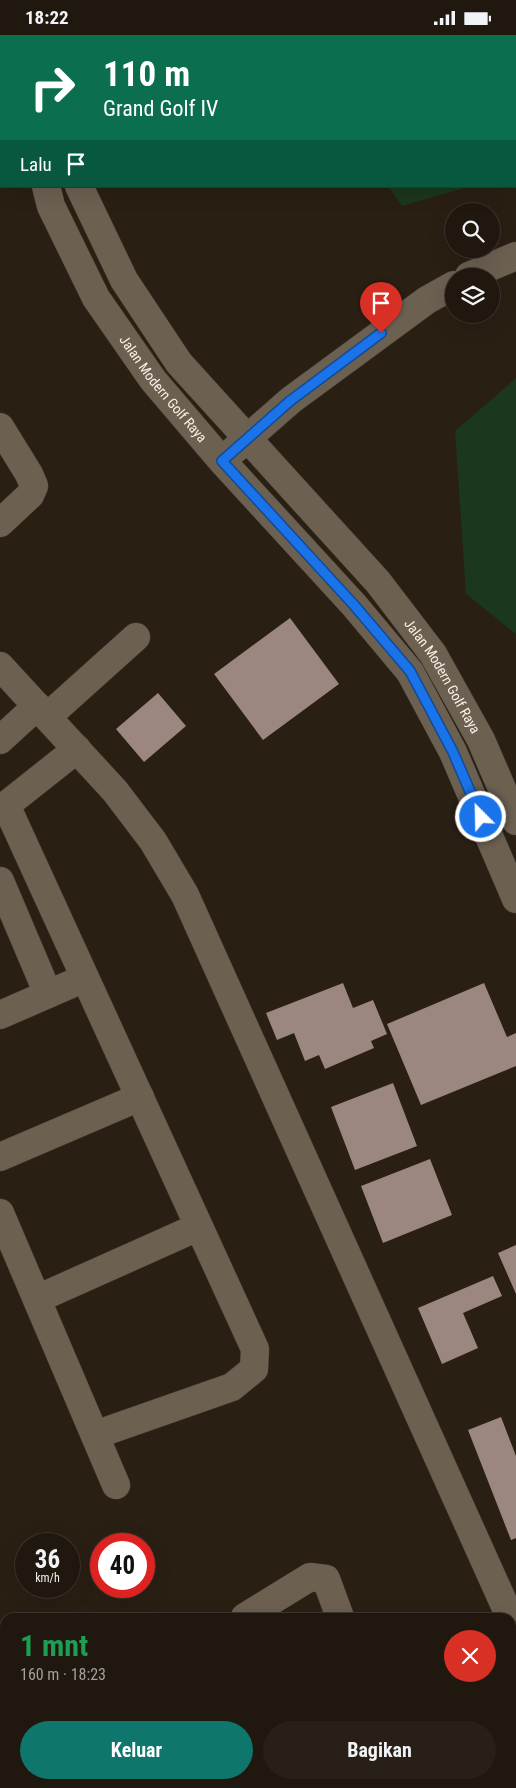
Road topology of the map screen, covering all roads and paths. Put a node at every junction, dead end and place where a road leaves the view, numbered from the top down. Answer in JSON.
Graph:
{"nodes":[{"id":1,"x":46,"y":187,"type":"edge"},
{"id":2,"x":79,"y":187,"type":"edge"},
{"id":3,"x":516,"y":255,"type":"edge"},
{"id":4,"x":487,"y":268,"type":"edge"},
{"id":5,"x":445,"y":290,"type":"edge"},
{"id":6,"x":0,"y":427,"type":"edge"},
{"id":7,"x":247,"y":438,"type":"junction"},
{"id":8,"x":222,"y":461,"type":"junction"},
{"id":9,"x":0,"y":523,"type":"edge"},
{"id":10,"x":136,"y":637,"type":"dead end"},
{"id":11,"x":0,"y":666,"type":"edge"},
{"id":12,"x":42,"y":712,"type":"junction"},
{"id":13,"x":0,"y":740,"type":"edge"},
{"id":14,"x":76,"y":749,"type":"junction"},
{"id":15,"x":3,"y":808,"type":"edge"},
{"id":16,"x":516,"y":821,"type":"edge"},
{"id":17,"x":0,"y":881,"type":"edge"},
{"id":18,"x":516,"y":899,"type":"edge"},
{"id":19,"x":85,"y":978,"type":"junction"},
{"id":20,"x":48,"y":994,"type":"junction"},
{"id":21,"x":0,"y":1015,"type":"edge"},
{"id":22,"x":140,"y":1097,"type":"junction"},
{"id":23,"x":0,"y":1157,"type":"edge"},
{"id":24,"x":0,"y":1213,"type":"edge"},
{"id":25,"x":198,"y":1227,"type":"junction"},
{"id":26,"x":37,"y":1299,"type":"junction"},
{"id":27,"x":95,"y":1435,"type":"junction"},
{"id":28,"x":116,"y":1485,"type":"dead end"},
{"id":29,"x":252,"y":1613,"type":"edge"},
{"id":30,"x":339,"y":1613,"type":"edge"},
{"id":31,"x":508,"y":1613,"type":"edge"}],
"edges":[{"from":1,"to":8,"type":"street","name":"Jalan Modern Golf Raya"},
{"from":2,"to":7,"type":"street","name":"Jalan Modern Golf Raya"},
{"from":3,"to":4,"type":"street"},
{"from":5,"to":7,"type":"street"},
{"from":6,"to":9,"type":"street"},
{"from":7,"to":8,"type":"street"},
{"from":7,"to":16,"type":"street","name":"Jalan Modern Golf Raya"},
{"from":8,"to":18,"type":"street","name":"Jalan Modern Golf Raya"},
{"from":10,"to":12,"type":"street"},
{"from":11,"to":12,"type":"street"},
{"from":12,"to":13,"type":"street"},
{"from":12,"to":14,"type":"street"},
{"from":14,"to":15,"type":"street"},
{"from":14,"to":31,"type":"street"},
{"from":15,"to":19,"type":"street"},
{"from":17,"to":20,"type":"street"},
{"from":19,"to":20,"type":"street"},
{"from":19,"to":22,"type":"street"},
{"from":20,"to":21,"type":"street"},
{"from":22,"to":23,"type":"street"},
{"from":22,"to":25,"type":"street"},
{"from":24,"to":26,"type":"street"},
{"from":25,"to":26,"type":"street"},
{"from":25,"to":27,"type":"street"},
{"from":26,"to":27,"type":"street"},
{"from":27,"to":28,"type":"street"},
{"from":29,"to":30,"type":"street"}]}
